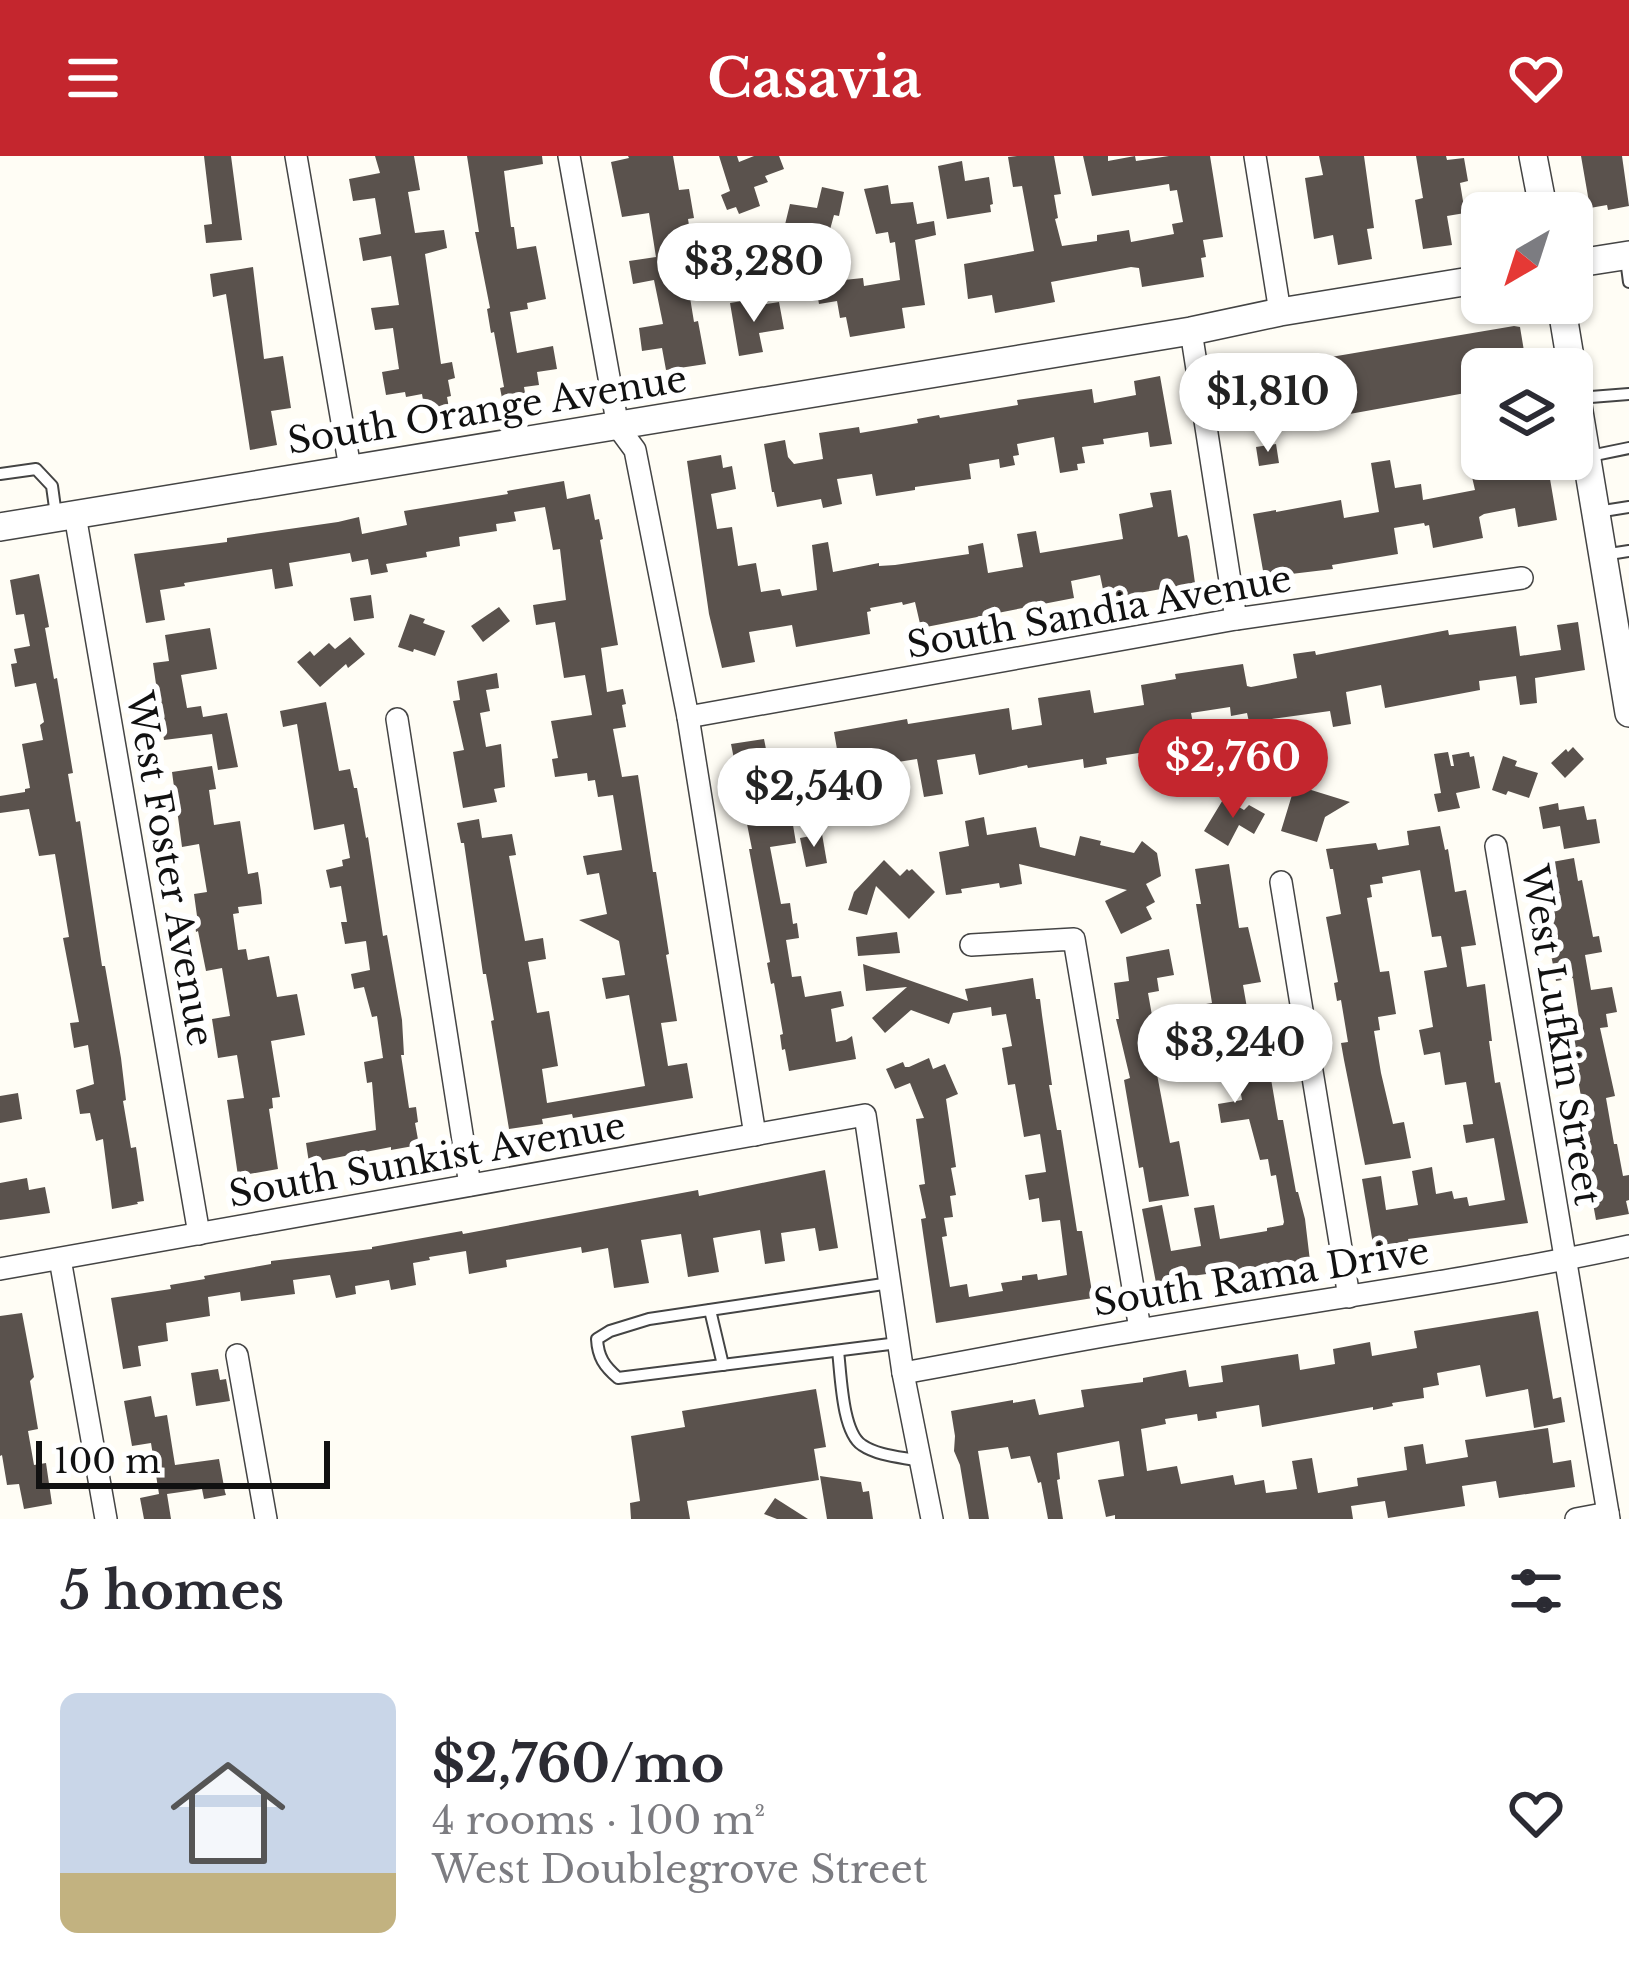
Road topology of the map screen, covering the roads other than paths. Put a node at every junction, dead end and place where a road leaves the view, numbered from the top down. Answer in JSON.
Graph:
{"nodes":[{"id":1,"x":296,"y":156,"type":"edge"},
{"id":2,"x":569,"y":156,"type":"edge"},
{"id":3,"x":1256,"y":156,"type":"edge"},
{"id":4,"x":1533,"y":156,"type":"edge"},
{"id":5,"x":1540,"y":192,"type":"edge"},
{"id":6,"x":1593,"y":264,"type":"edge"},
{"id":7,"x":1628,"y":264,"type":"edge"},
{"id":8,"x":1461,"y":282,"type":"edge"},
{"id":9,"x":1280,"y":312,"type":"junction"},
{"id":10,"x":1190,"y":331,"type":"junction"},
{"id":11,"x":1629,"y":394,"type":"edge"},
{"id":12,"x":1593,"y":397,"type":"edge"},
{"id":13,"x":618,"y":427,"type":"junction"},
{"id":14,"x":1629,"y":448,"type":"edge"},
{"id":15,"x":1593,"y":456,"type":"edge"},
{"id":16,"x":350,"y":468,"type":"junction"},
{"id":17,"x":0,"y":474,"type":"edge"},
{"id":18,"x":1591,"y":480,"type":"edge"},
{"id":19,"x":1629,"y":507,"type":"edge"},
{"id":20,"x":1596,"y":512,"type":"junction"},
{"id":21,"x":66,"y":517,"type":"junction"},
{"id":22,"x":0,"y":527,"type":"edge"},
{"id":23,"x":1616,"y":553,"type":"edge"},
{"id":24,"x":1522,"y":578,"type":"dead end"},
{"id":25,"x":1236,"y":620,"type":"junction"},
{"id":26,"x":1622,"y":636,"type":"edge"},
{"id":27,"x":1629,"y":708,"type":"edge"},
{"id":28,"x":688,"y":717,"type":"junction"},
{"id":29,"x":397,"y":719,"type":"dead end"},
{"id":30,"x":1496,"y":846,"type":"dead end"},
{"id":31,"x":1281,"y":882,"type":"dead end"},
{"id":32,"x":971,"y":945,"type":"dead end"},
{"id":33,"x":755,"y":1135,"type":"junction"},
{"id":34,"x":470,"y":1186,"type":"junction"},
{"id":35,"x":200,"y":1234,"type":"junction"},
{"id":36,"x":1629,"y":1246,"type":"edge"},
{"id":37,"x":60,"y":1258,"type":"junction"},
{"id":38,"x":1565,"y":1259,"type":"junction"},
{"id":39,"x":0,"y":1269,"type":"edge"},
{"id":40,"x":890,"y":1282,"type":"junction"},
{"id":41,"x":1349,"y":1298,"type":"junction"},
{"id":42,"x":710,"y":1310,"type":"junction"},
{"id":43,"x":1140,"y":1329,"type":"junction"},
{"id":44,"x":898,"y":1343,"type":"junction"},
{"id":45,"x":838,"y":1351,"type":"junction"},
{"id":46,"x":237,"y":1355,"type":"dead end"},
{"id":47,"x":723,"y":1365,"type":"junction"},
{"id":48,"x":903,"y":1373,"type":"junction"},
{"id":49,"x":920,"y":1461,"type":"junction"},
{"id":50,"x":1609,"y":1516,"type":"edge"},
{"id":51,"x":106,"y":1519,"type":"edge"},
{"id":52,"x":266,"y":1519,"type":"edge"},
{"id":53,"x":932,"y":1519,"type":"edge"},
{"id":54,"x":1576,"y":1519,"type":"edge"}],
"edges":[{"from":1,"to":16,"type":"street"},
{"from":2,"to":13,"type":"street"},
{"from":3,"to":9,"type":"street"},
{"from":4,"to":5,"type":"street"},
{"from":6,"to":7,"type":"street"},
{"from":8,"to":9,"type":"street","name":"South Orange Avenue"},
{"from":9,"to":10,"type":"street","name":"South Orange Avenue"},
{"from":10,"to":13,"type":"street","name":"South Orange Avenue"},
{"from":10,"to":25,"type":"street"},
{"from":11,"to":12,"type":"lane"},
{"from":13,"to":16,"type":"street","name":"South Orange Avenue"},
{"from":13,"to":28,"type":"street"},
{"from":14,"to":15,"type":"lane"},
{"from":16,"to":21,"type":"street","name":"South Orange Avenue"},
{"from":17,"to":21,"type":"lane"},
{"from":18,"to":20,"type":"street"},
{"from":19,"to":20,"type":"lane"},
{"from":20,"to":23,"type":"street"},
{"from":21,"to":22,"type":"street","name":"South Orange Avenue"},
{"from":21,"to":35,"type":"street","name":"West Foster Avenue"},
{"from":23,"to":26,"type":"street"},
{"from":24,"to":25,"type":"street","name":"South Sandia Avenue"},
{"from":25,"to":28,"type":"street","name":"South Sandia Avenue"},
{"from":26,"to":27,"type":"street"},
{"from":28,"to":33,"type":"street"},
{"from":29,"to":34,"type":"street"},
{"from":30,"to":38,"type":"street","name":"West Lufkin Street"},
{"from":31,"to":41,"type":"street"},
{"from":32,"to":43,"type":"street"},
{"from":33,"to":34,"type":"street","name":"South Sunkist Avenue"},
{"from":33,"to":40,"type":"street","name":"South Sunkist Avenue"},
{"from":34,"to":35,"type":"street","name":"South Sunkist Avenue"},
{"from":35,"to":37,"type":"street","name":"South Sunkist Avenue"},
{"from":36,"to":38,"type":"street","name":"South Rama Drive"},
{"from":37,"to":39,"type":"street","name":"South Sunkist Avenue"},
{"from":37,"to":51,"type":"street"},
{"from":38,"to":41,"type":"street","name":"South Rama Drive"},
{"from":38,"to":50,"type":"street","name":"West Lufkin Street"},
{"from":40,"to":42,"type":"lane"},
{"from":40,"to":44,"type":"street"},
{"from":41,"to":43,"type":"street","name":"South Rama Drive"},
{"from":42,"to":47,"type":"lane"},
{"from":42,"to":47,"type":"lane"},
{"from":43,"to":48,"type":"street","name":"South Rama Drive"},
{"from":44,"to":45,"type":"lane"},
{"from":44,"to":48,"type":"street"},
{"from":45,"to":47,"type":"lane"},
{"from":45,"to":49,"type":"lane"},
{"from":46,"to":52,"type":"street"},
{"from":48,"to":49,"type":"street"},
{"from":49,"to":53,"type":"street"},
{"from":50,"to":54,"type":"street"}]}
